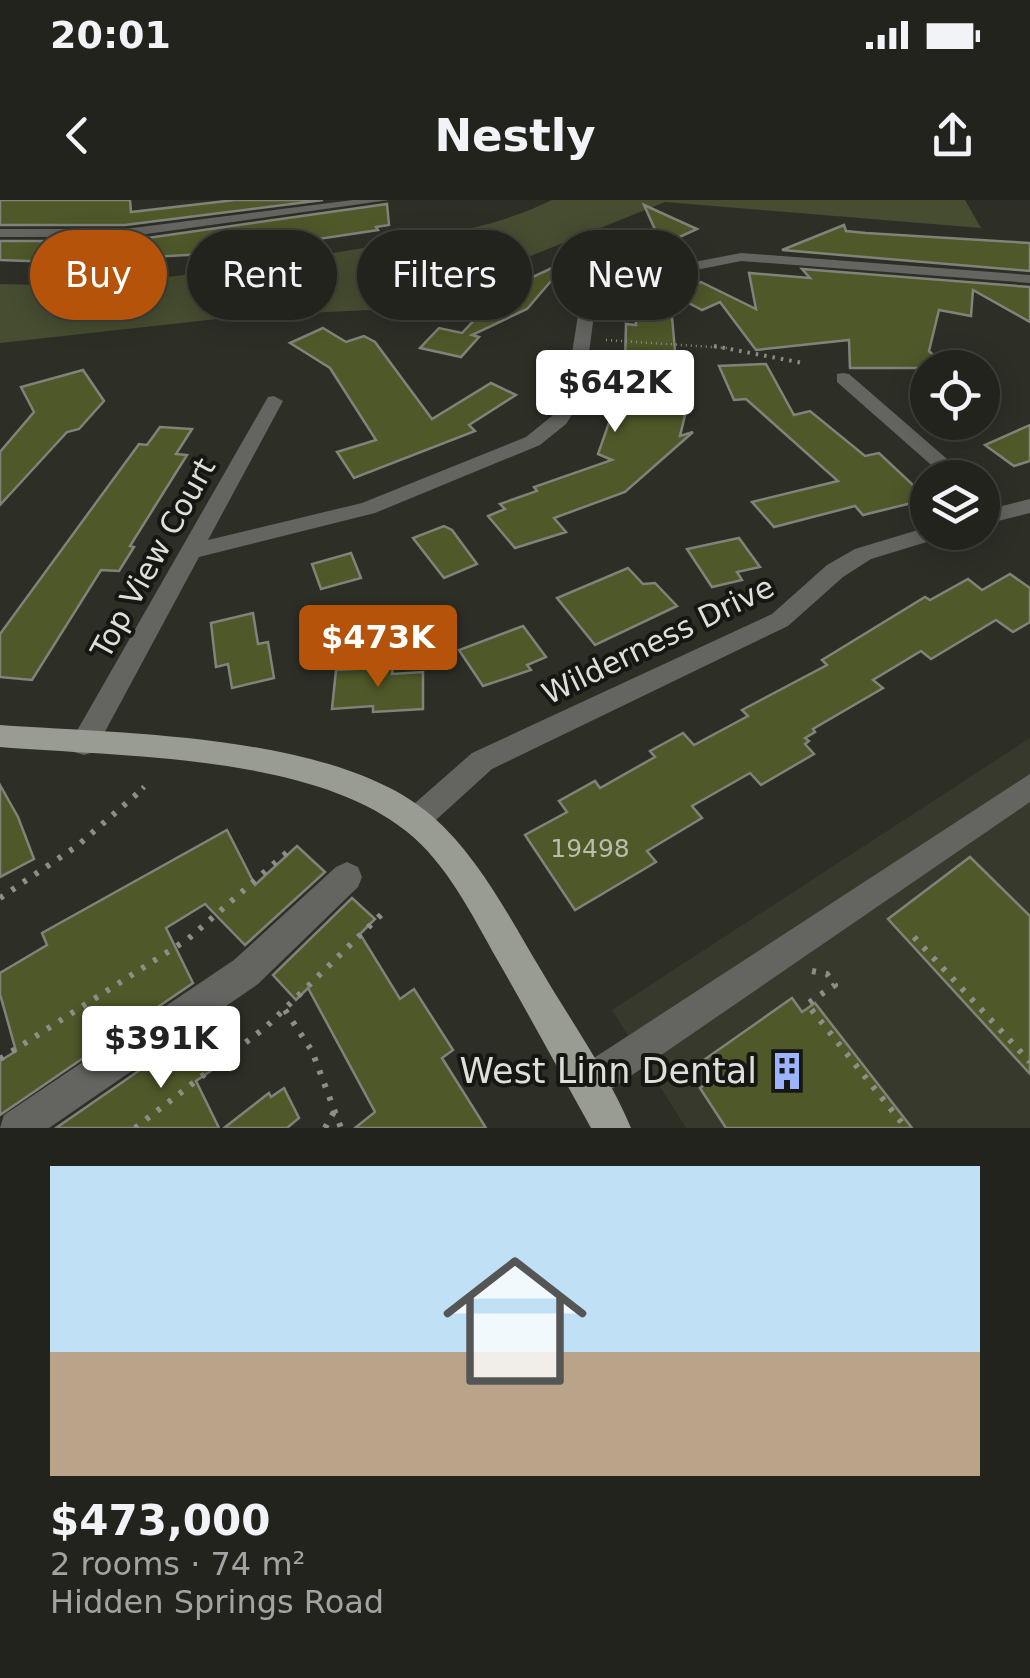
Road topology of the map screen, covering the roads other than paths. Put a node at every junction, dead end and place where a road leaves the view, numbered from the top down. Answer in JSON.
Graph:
{"nodes":[{"id":1,"x":383,"y":200,"type":"edge"},
{"id":2,"x":0,"y":233,"type":"edge"},
{"id":3,"x":1030,"y":279,"type":"edge"},
{"id":4,"x":843,"y":378,"type":"dead end"},
{"id":5,"x":274,"y":401,"type":"dead end"},
{"id":6,"x":938,"y":460,"type":"edge"},
{"id":7,"x":1030,"y":506,"type":"edge"},
{"id":8,"x":1000,"y":514,"type":"edge"},
{"id":9,"x":910,"y":539,"type":"edge"},
{"id":10,"x":192,"y":552,"type":"junction"},
{"id":11,"x":0,"y":736,"type":"edge"},
{"id":12,"x":84,"y":744,"type":"junction"},
{"id":13,"x":1030,"y":786,"type":"edge"},
{"id":14,"x":416,"y":820,"type":"junction"},
{"id":15,"x":346,"y":877,"type":"dead end"},
{"id":16,"x":587,"y":1084,"type":"junction"},
{"id":17,"x":18,"y":1128,"type":"edge"},
{"id":18,"x":612,"y":1128,"type":"edge"}],
"edges":[{"from":1,"to":2,"type":"street"},
{"from":3,"to":10,"type":"street"},
{"from":4,"to":6,"type":"street"},
{"from":5,"to":10,"type":"street","name":"Top View Court"},
{"from":7,"to":8,"type":"street"},
{"from":9,"to":14,"type":"street","name":"Wilderness Drive"},
{"from":10,"to":12,"type":"street","name":"Top View Court"},
{"from":11,"to":12,"type":"main road"},
{"from":12,"to":14,"type":"main road"},
{"from":13,"to":16,"type":"street"},
{"from":14,"to":16,"type":"main road"},
{"from":15,"to":17,"type":"street"},
{"from":16,"to":18,"type":"main road"}]}
